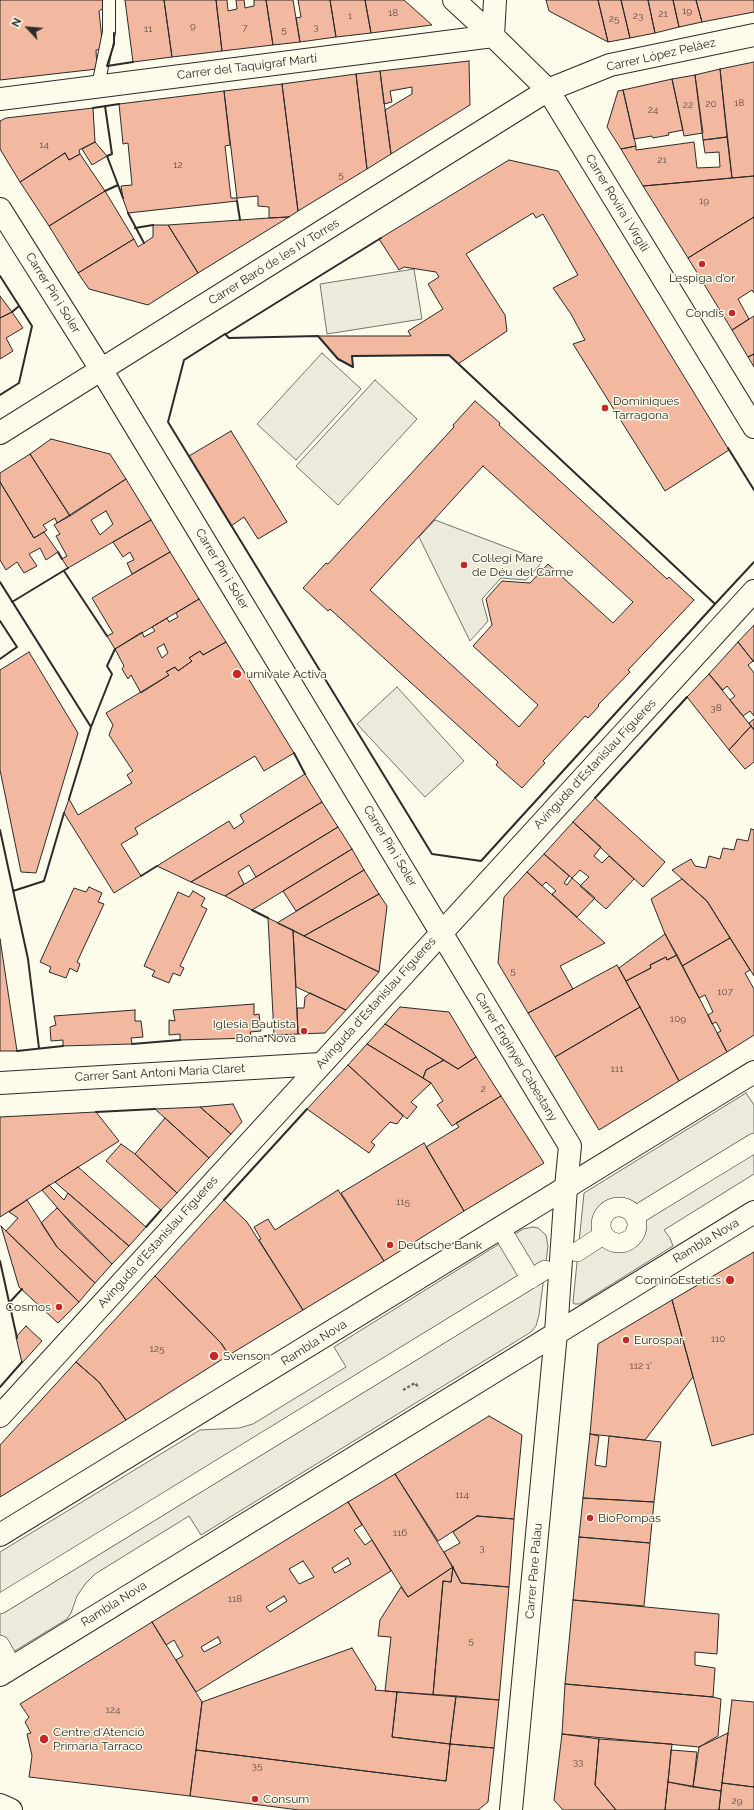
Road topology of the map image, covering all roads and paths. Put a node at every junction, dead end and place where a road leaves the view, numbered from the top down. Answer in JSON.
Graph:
{"nodes":[{"id":1,"x":109,"y":0,"type":"edge"},
{"id":2,"x":454,"y":0,"type":"edge"},
{"id":3,"x":495,"y":0,"type":"edge"},
{"id":4,"x":754,"y":35,"type":"edge"},
{"id":5,"x":493,"y":36,"type":"junction"},
{"id":6,"x":98,"y":86,"type":"junction"},
{"id":7,"x":548,"y":90,"type":"junction"},
{"id":8,"x":0,"y":99,"type":"edge"},
{"id":9,"x":0,"y":209,"type":"edge"},
{"id":10,"x":102,"y":371,"type":"junction"},
{"id":11,"x":754,"y":428,"type":"edge"},
{"id":12,"x":0,"y":433,"type":"edge"},
{"id":13,"x":754,"y":591,"type":"edge"},
{"id":14,"x":441,"y":931,"type":"junction"},
{"id":15,"x":321,"y":1064,"type":"junction"},
{"id":16,"x":754,"y":1072,"type":"edge"},
{"id":17,"x":0,"y":1083,"type":"edge"},
{"id":18,"x":754,"y":1143,"type":"edge"},
{"id":19,"x":566,"y":1187,"type":"junction"},
{"id":20,"x":754,"y":1212,"type":"edge"},
{"id":21,"x":636,"y":1216,"type":"junction"},
{"id":22,"x":603,"y":1235,"type":"junction"},
{"id":23,"x":507,"y":1239,"type":"dead end"},
{"id":24,"x":577,"y":1252,"type":"dead end"},
{"id":25,"x":556,"y":1333,"type":"junction"},
{"id":26,"x":0,"y":1416,"type":"edge"},
{"id":27,"x":0,"y":1534,"type":"edge"},
{"id":28,"x":0,"y":1604,"type":"edge"},
{"id":29,"x":2,"y":1659,"type":"edge"},
{"id":30,"x":0,"y":1805,"type":"edge"},
{"id":31,"x":11,"y":1810,"type":"edge"},
{"id":32,"x":511,"y":1810,"type":"edge"}],
"edges":[{"from":1,"to":6,"type":"lane"},
{"from":2,"to":5,"type":"street","name":"Carrer Rovira i Virgili"},
{"from":3,"to":5,"type":"street"},
{"from":4,"to":7,"type":"street","name":"Carrer López Peláez"},
{"from":5,"to":6,"type":"street","name":"Carrer del Taquígraf Martí"},
{"from":5,"to":7,"type":"street","name":"Carrer Rovira i Virgili"},
{"from":6,"to":8,"type":"street","name":"Carrer del Taquígraf Martí"},
{"from":7,"to":10,"type":"street","name":"Carrer Baró de les IV Torres"},
{"from":7,"to":11,"type":"street","name":"Carrer Rovira i Virgili"},
{"from":9,"to":10,"type":"street","name":"Carrer Pin i Soler"},
{"from":10,"to":12,"type":"street","name":"Carrer Baró de les IV Torres"},
{"from":10,"to":14,"type":"street","name":"Carrer Pin i Soler"},
{"from":13,"to":14,"type":"street","name":"Avinguda d'Estanislau Figueres"},
{"from":14,"to":15,"type":"street","name":"Avinguda d'Estanislau Figueres"},
{"from":14,"to":19,"type":"street","name":"Carrer Enginyer Cabestany"},
{"from":15,"to":17,"type":"street","name":"Carrer Sant Antoni Maria Claret"},
{"from":15,"to":26,"type":"street","name":"Avinguda d'Estanislau Figueres"},
{"from":16,"to":19,"type":"street","name":"Rambla Nova"},
{"from":18,"to":21,"type":"street"},
{"from":19,"to":25,"type":"street"},
{"from":19,"to":27,"type":"street","name":"Rambla Nova"},
{"from":20,"to":25,"type":"street","name":"Rambla Nova"},
{"from":21,"to":22,"type":"street"},
{"from":21,"to":22,"type":"street"},
{"from":22,"to":24,"type":"street"},
{"from":23,"to":28,"type":"street"},
{"from":25,"to":29,"type":"street","name":"Rambla Nova"},
{"from":25,"to":32,"type":"street","name":"Carrer Pare Palau"},
{"from":30,"to":31,"type":"street"}]}
